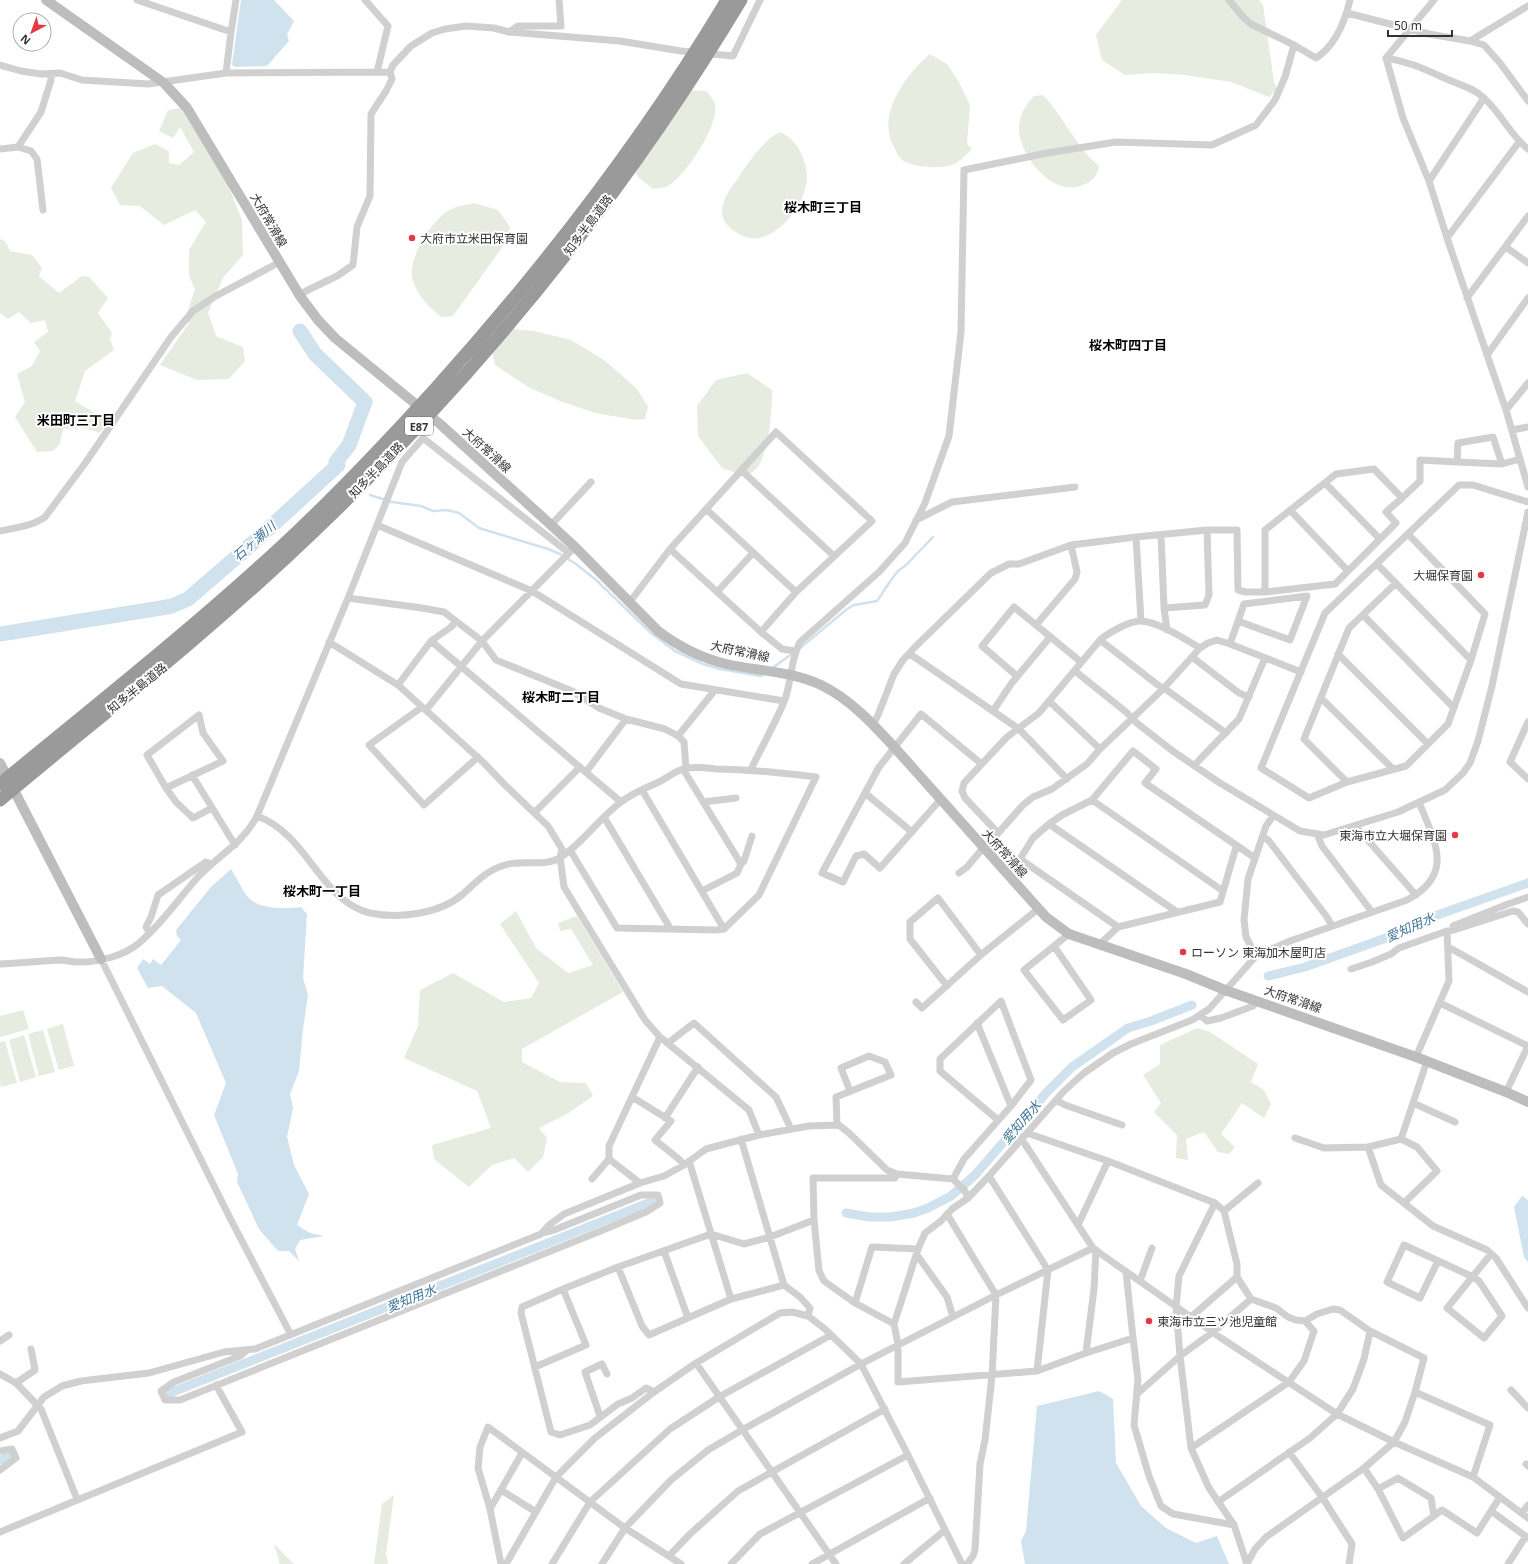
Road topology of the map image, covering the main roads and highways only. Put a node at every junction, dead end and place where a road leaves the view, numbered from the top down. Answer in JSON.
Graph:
{"nodes":[{"id":1,"x":46,"y":0,"type":"edge"},
{"id":2,"x":727,"y":0,"type":"edge"},
{"id":3,"x":741,"y":0,"type":"edge"},
{"id":4,"x":0,"y":763,"type":"edge"},
{"id":5,"x":18,"y":777,"type":"junction"},
{"id":6,"x":1,"y":791,"type":"edge"},
{"id":7,"x":101,"y":960,"type":"road end"},
{"id":8,"x":1528,"y":1102,"type":"edge"}],
"edges":[{"from":1,"to":8,"type":"main road","name":"大府常滑線"},
{"from":2,"to":5,"type":"highway","name":"知多半島道路","number":"E87"},
{"from":3,"to":5,"type":"highway","name":"知多半島道路","number":"E87"},
{"from":4,"to":7,"type":"main road"},
{"from":5,"to":6,"type":"highway","name":"知多半島道路","number":"E87"}]}
